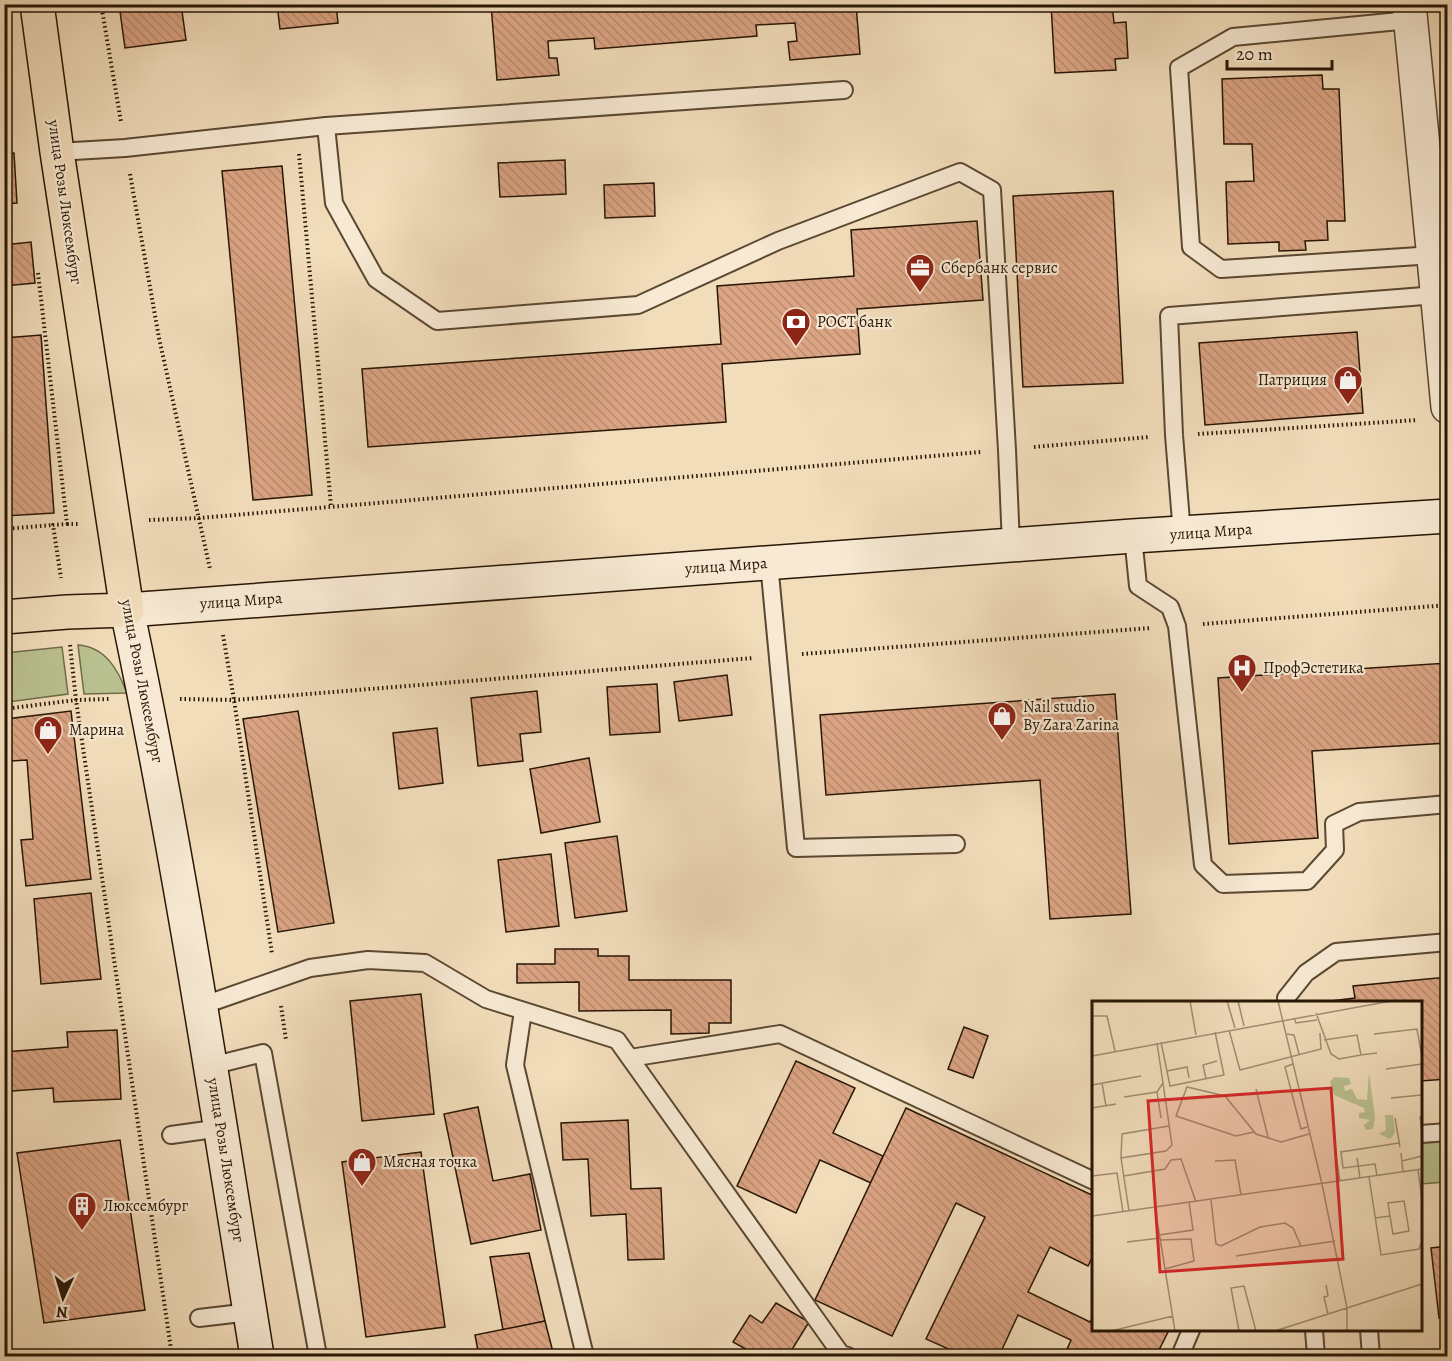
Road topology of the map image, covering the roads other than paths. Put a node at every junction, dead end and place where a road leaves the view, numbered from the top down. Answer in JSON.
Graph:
{"nodes":[{"id":1,"x":37,"y":4,"type":"edge"},
{"id":2,"x":1410,"y":12,"type":"edge"},
{"id":3,"x":844,"y":90,"type":"dead end"},
{"id":4,"x":326,"y":126,"type":"junction"},
{"id":5,"x":57,"y":152,"type":"junction"},
{"id":6,"x":1438,"y":272,"type":"edge"},
{"id":7,"x":1436,"y":413,"type":"edge"},
{"id":8,"x":1448,"y":516,"type":"edge"},
{"id":9,"x":1182,"y":534,"type":"junction"},
{"id":10,"x":1133,"y":536,"type":"junction"},
{"id":11,"x":1011,"y":545,"type":"junction"},
{"id":12,"x":769,"y":563,"type":"junction"},
{"id":13,"x":128,"y":610,"type":"junction"},
{"id":14,"x":4,"y":617,"type":"edge"},
{"id":15,"x":1448,"y":804,"type":"edge"},
{"id":16,"x":956,"y":844,"type":"dead end"},
{"id":17,"x":1448,"y":942,"type":"edge"},
{"id":18,"x":1287,"y":1001,"type":"edge"},
{"id":19,"x":201,"y":1006,"type":"junction"},
{"id":20,"x":523,"y":1011,"type":"junction"},
{"id":21,"x":630,"y":1058,"type":"junction"},
{"id":22,"x":211,"y":1065,"type":"junction"},
{"id":23,"x":221,"y":1128,"type":"junction"},
{"id":24,"x":1448,"y":1132,"type":"edge"},
{"id":25,"x":1422,"y":1134,"type":"edge"},
{"id":26,"x":171,"y":1135,"type":"dead end"},
{"id":27,"x":1092,"y":1180,"type":"edge"},
{"id":28,"x":250,"y":1312,"type":"junction"},
{"id":29,"x":199,"y":1318,"type":"dead end"},
{"id":30,"x":1190,"y":1331,"type":"edge"},
{"id":31,"x":1314,"y":1331,"type":"edge"},
{"id":32,"x":1369,"y":1331,"type":"edge"},
{"id":33,"x":257,"y":1356,"type":"edge"},
{"id":34,"x":318,"y":1356,"type":"edge"},
{"id":35,"x":585,"y":1356,"type":"edge"},
{"id":36,"x":848,"y":1356,"type":"edge"},
{"id":37,"x":1180,"y":1356,"type":"edge"},
{"id":38,"x":1316,"y":1356,"type":"edge"},
{"id":39,"x":1371,"y":1356,"type":"edge"}],
"edges":[{"from":1,"to":5,"type":"main road","name":"улица Розы Люксембург"},
{"from":2,"to":6,"type":"main road"},
{"from":2,"to":6,"type":"lane"},
{"from":3,"to":4,"type":"lane"},
{"from":4,"to":5,"type":"lane"},
{"from":4,"to":11,"type":"lane"},
{"from":5,"to":13,"type":"main road","name":"улица Розы Люксембург"},
{"from":6,"to":7,"type":"main road"},
{"from":6,"to":9,"type":"lane"},
{"from":8,"to":9,"type":"main road","name":"улица Мира"},
{"from":9,"to":10,"type":"main road","name":"улица Мира"},
{"from":10,"to":11,"type":"main road","name":"улица Мира"},
{"from":10,"to":15,"type":"lane"},
{"from":11,"to":12,"type":"main road","name":"улица Мира"},
{"from":12,"to":13,"type":"main road","name":"улица Мира"},
{"from":12,"to":16,"type":"lane"},
{"from":13,"to":14,"type":"main road","name":"улица Мира"},
{"from":13,"to":19,"type":"main road","name":"улица Розы Люксембург"},
{"from":17,"to":18,"type":"lane"},
{"from":19,"to":20,"type":"lane"},
{"from":19,"to":22,"type":"main road","name":"улица Розы Люксембург"},
{"from":20,"to":21,"type":"lane"},
{"from":20,"to":35,"type":"lane"},
{"from":21,"to":27,"type":"lane"},
{"from":21,"to":36,"type":"lane"},
{"from":22,"to":23,"type":"main road","name":"улица Розы Люксембург"},
{"from":22,"to":34,"type":"lane"},
{"from":23,"to":26,"type":"lane"},
{"from":23,"to":28,"type":"main road","name":"улица Розы Люксембург"},
{"from":24,"to":25,"type":"lane"},
{"from":28,"to":29,"type":"lane"},
{"from":28,"to":33,"type":"main road","name":"улица Розы Люксембург"},
{"from":30,"to":37,"type":"lane"},
{"from":31,"to":38,"type":"lane"},
{"from":32,"to":39,"type":"lane"}]}
